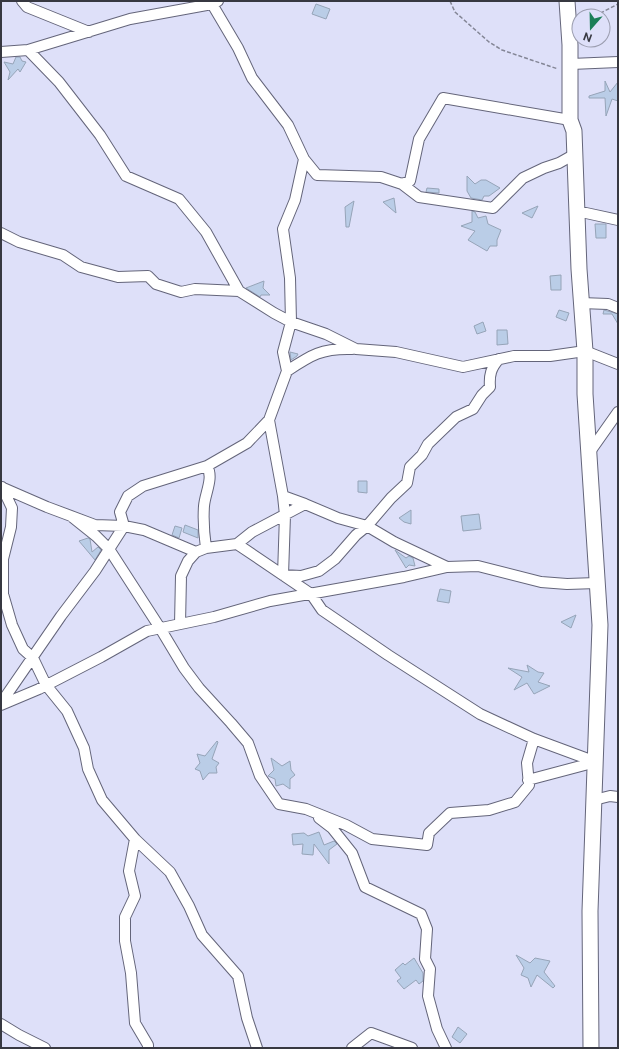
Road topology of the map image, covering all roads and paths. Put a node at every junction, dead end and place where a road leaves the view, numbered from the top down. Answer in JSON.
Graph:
{"nodes":[{"id":1,"x":22,"y":1,"type":"edge"},
{"id":2,"x":450,"y":1,"type":"edge"},
{"id":3,"x":567,"y":1,"type":"edge"},
{"id":4,"x":215,"y":2,"type":"edge"},
{"id":5,"x":89,"y":32,"type":"junction"},
{"id":6,"x":28,"y":50,"type":"junction"},
{"id":7,"x":1,"y":52,"type":"edge"},
{"id":8,"x":618,"y":62,"type":"edge"},
{"id":9,"x":571,"y":69,"type":"junction"},
{"id":10,"x":570,"y":120,"type":"junction"},
{"id":11,"x":575,"y":154,"type":"junction"},
{"id":12,"x":304,"y":159,"type":"junction"},
{"id":13,"x":402,"y":184,"type":"junction"},
{"id":14,"x":577,"y":213,"type":"junction"},
{"id":15,"x":618,"y":220,"type":"edge"},
{"id":16,"x":1,"y":233,"type":"edge"},
{"id":17,"x":239,"y":291,"type":"junction"},
{"id":18,"x":581,"y":303,"type":"junction"},
{"id":19,"x":618,"y":308,"type":"edge"},
{"id":20,"x":291,"y":322,"type":"junction"},
{"id":21,"x":356,"y":349,"type":"junction"},
{"id":22,"x":585,"y":351,"type":"junction"},
{"id":23,"x":499,"y":359,"type":"junction"},
{"id":24,"x":618,"y":364,"type":"edge"},
{"id":25,"x":287,"y":371,"type":"junction"},
{"id":26,"x":618,"y":412,"type":"edge"},
{"id":27,"x":269,"y":420,"type":"junction"},
{"id":28,"x":589,"y":452,"type":"junction"},
{"id":29,"x":207,"y":466,"type":"junction"},
{"id":30,"x":1,"y":487,"type":"edge"},
{"id":31,"x":283,"y":496,"type":"junction"},
{"id":32,"x":304,"y":504,"type":"junction"},
{"id":33,"x":286,"y":514,"type":"junction"},
{"id":34,"x":71,"y":516,"type":"junction"},
{"id":35,"x":124,"y":526,"type":"junction"},
{"id":36,"x":367,"y":526,"type":"junction"},
{"id":37,"x":237,"y":544,"type":"junction"},
{"id":38,"x":206,"y":548,"type":"junction"},
{"id":39,"x":109,"y":550,"type":"junction"},
{"id":40,"x":196,"y":552,"type":"junction"},
{"id":41,"x":447,"y":566,"type":"junction"},
{"id":42,"x":283,"y":575,"type":"junction"},
{"id":43,"x":597,"y":583,"type":"junction"},
{"id":44,"x":311,"y":594,"type":"junction"},
{"id":45,"x":180,"y":624,"type":"junction"},
{"id":46,"x":160,"y":628,"type":"junction"},
{"id":47,"x":33,"y":658,"type":"junction"},
{"id":48,"x":46,"y":685,"type":"junction"},
{"id":49,"x":1,"y":704,"type":"edge"},
{"id":50,"x":534,"y":739,"type":"junction"},
{"id":51,"x":596,"y":762,"type":"junction"},
{"id":52,"x":528,"y":780,"type":"junction"},
{"id":53,"x":618,"y":797,"type":"edge"},
{"id":54,"x":594,"y":800,"type":"junction"},
{"id":55,"x":306,"y":809,"type":"junction"},
{"id":56,"x":135,"y":839,"type":"junction"},
{"id":57,"x":1,"y":1024,"type":"edge"},
{"id":58,"x":45,"y":1048,"type":"edge"},
{"id":59,"x":148,"y":1048,"type":"edge"},
{"id":60,"x":257,"y":1048,"type":"edge"},
{"id":61,"x":352,"y":1048,"type":"edge"},
{"id":62,"x":412,"y":1048,"type":"edge"},
{"id":63,"x":446,"y":1048,"type":"edge"},
{"id":64,"x":591,"y":1048,"type":"edge"}],
"edges":[{"from":1,"to":5,"type":"street"},
{"from":2,"to":9,"type":"path"},
{"from":3,"to":9,"type":"main road"},
{"from":4,"to":5,"type":"street"},
{"from":4,"to":12,"type":"street"},
{"from":5,"to":6,"type":"street"},
{"from":6,"to":7,"type":"street"},
{"from":6,"to":17,"type":"street"},
{"from":8,"to":9,"type":"street"},
{"from":9,"to":10,"type":"main road"},
{"from":10,"to":11,"type":"main road"},
{"from":10,"to":13,"type":"street"},
{"from":11,"to":13,"type":"street"},
{"from":11,"to":14,"type":"main road"},
{"from":12,"to":13,"type":"street"},
{"from":12,"to":20,"type":"street"},
{"from":14,"to":15,"type":"street"},
{"from":14,"to":18,"type":"main road"},
{"from":16,"to":17,"type":"street"},
{"from":17,"to":20,"type":"street"},
{"from":18,"to":19,"type":"street"},
{"from":18,"to":22,"type":"main road"},
{"from":20,"to":21,"type":"street"},
{"from":20,"to":25,"type":"street"},
{"from":21,"to":23,"type":"street"},
{"from":21,"to":25,"type":"street"},
{"from":22,"to":23,"type":"street"},
{"from":22,"to":24,"type":"street"},
{"from":22,"to":28,"type":"main road"},
{"from":23,"to":36,"type":"street"},
{"from":25,"to":27,"type":"street"},
{"from":26,"to":28,"type":"street"},
{"from":27,"to":29,"type":"street"},
{"from":27,"to":31,"type":"street"},
{"from":28,"to":43,"type":"main road"},
{"from":29,"to":35,"type":"street"},
{"from":29,"to":38,"type":"street"},
{"from":30,"to":34,"type":"street"},
{"from":30,"to":47,"type":"street"},
{"from":31,"to":32,"type":"street"},
{"from":31,"to":33,"type":"street"},
{"from":32,"to":33,"type":"street"},
{"from":32,"to":36,"type":"street"},
{"from":33,"to":37,"type":"street"},
{"from":33,"to":42,"type":"street"},
{"from":34,"to":35,"type":"street"},
{"from":34,"to":39,"type":"street"},
{"from":35,"to":39,"type":"street"},
{"from":35,"to":40,"type":"street"},
{"from":36,"to":41,"type":"street"},
{"from":36,"to":42,"type":"street"},
{"from":37,"to":38,"type":"street"},
{"from":37,"to":42,"type":"street"},
{"from":38,"to":40,"type":"street"},
{"from":39,"to":46,"type":"street"},
{"from":39,"to":47,"type":"street"},
{"from":40,"to":45,"type":"street"},
{"from":41,"to":43,"type":"street"},
{"from":41,"to":44,"type":"street"},
{"from":42,"to":44,"type":"street"},
{"from":43,"to":51,"type":"main road"},
{"from":44,"to":45,"type":"street"},
{"from":44,"to":50,"type":"street"},
{"from":45,"to":46,"type":"street"},
{"from":46,"to":48,"type":"street"},
{"from":46,"to":55,"type":"street"},
{"from":47,"to":48,"type":"street"},
{"from":47,"to":49,"type":"street"},
{"from":48,"to":49,"type":"street"},
{"from":48,"to":56,"type":"street"},
{"from":50,"to":51,"type":"street"},
{"from":50,"to":52,"type":"street"},
{"from":51,"to":52,"type":"street"},
{"from":51,"to":54,"type":"main road"},
{"from":52,"to":55,"type":"street"},
{"from":53,"to":54,"type":"street"},
{"from":54,"to":64,"type":"main road"},
{"from":55,"to":63,"type":"street"},
{"from":56,"to":59,"type":"street"},
{"from":56,"to":60,"type":"street"},
{"from":57,"to":58,"type":"street"},
{"from":61,"to":62,"type":"street"}]}
